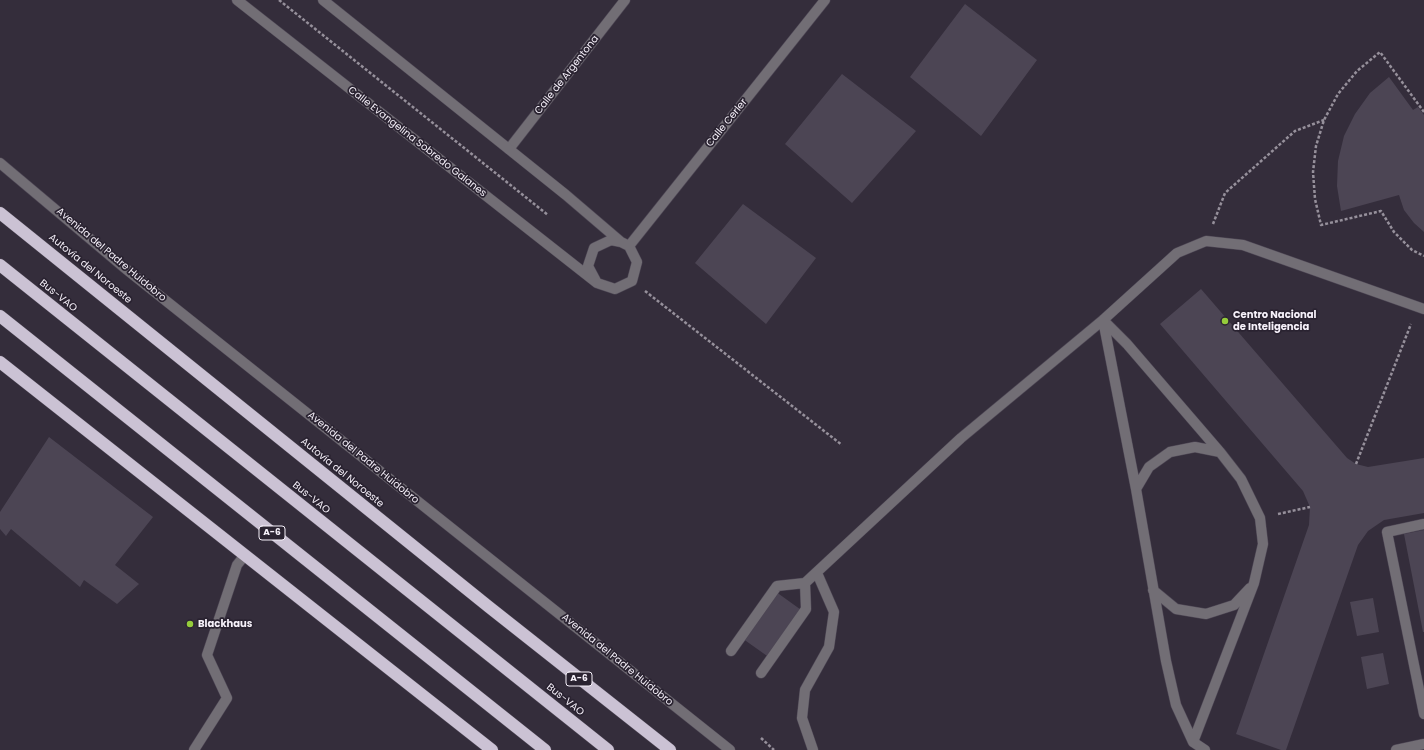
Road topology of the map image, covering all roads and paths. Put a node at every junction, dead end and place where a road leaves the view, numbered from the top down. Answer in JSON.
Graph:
{"nodes":[{"id":1,"x":237,"y":0,"type":"edge"},
{"id":2,"x":279,"y":0,"type":"edge"},
{"id":3,"x":323,"y":0,"type":"edge"},
{"id":4,"x":625,"y":0,"type":"edge"},
{"id":5,"x":825,"y":0,"type":"edge"},
{"id":6,"x":1424,"y":112,"type":"edge"},
{"id":7,"x":1324,"y":120,"type":"junction"},
{"id":8,"x":509,"y":149,"type":"junction"},
{"id":9,"x":0,"y":163,"type":"edge"},
{"id":10,"x":566,"y":195,"type":"junction"},
{"id":11,"x":0,"y":213,"type":"edge"},
{"id":12,"x":548,"y":215,"type":"junction"},
{"id":13,"x":533,"y":233,"type":"junction"},
{"id":14,"x":1206,"y":241,"type":"junction"},
{"id":15,"x":625,"y":244,"type":"junction"},
{"id":16,"x":1424,"y":256,"type":"edge"},
{"id":17,"x":0,"y":265,"type":"edge"},
{"id":18,"x":632,"y":281,"type":"junction"},
{"id":19,"x":597,"y":283,"type":"junction"},
{"id":20,"x":1421,"y":308,"type":"edge"},
{"id":21,"x":0,"y":316,"type":"edge"},
{"id":22,"x":1103,"y":320,"type":"junction"},
{"id":23,"x":0,"y":362,"type":"edge"},
{"id":24,"x":842,"y":445,"type":"dead end"},
{"id":25,"x":1220,"y":452,"type":"junction"},
{"id":26,"x":1356,"y":464,"type":"dead end"},
{"id":27,"x":1136,"y":489,"type":"junction"},
{"id":28,"x":1310,"y":507,"type":"dead end"},
{"id":29,"x":1283,"y":513,"type":"dead end"},
{"id":30,"x":1424,"y":524,"type":"edge"},
{"id":31,"x":245,"y":555,"type":"junction"},
{"id":32,"x":817,"y":573,"type":"junction"},
{"id":33,"x":805,"y":583,"type":"junction"},
{"id":34,"x":1254,"y":583,"type":"junction"},
{"id":35,"x":1153,"y":590,"type":"junction"},
{"id":36,"x":731,"y":651,"type":"dead end"},
{"id":37,"x":761,"y":672,"type":"dead end"},
{"id":38,"x":1424,"y":714,"type":"edge"},
{"id":39,"x":761,"y":738,"type":"dead end"},
{"id":40,"x":1193,"y":742,"type":"junction"},
{"id":41,"x":1424,"y":744,"type":"edge"},
{"id":42,"x":194,"y":750,"type":"edge"},
{"id":43,"x":492,"y":750,"type":"edge"},
{"id":44,"x":545,"y":750,"type":"edge"},
{"id":45,"x":608,"y":750,"type":"edge"},
{"id":46,"x":670,"y":750,"type":"edge"},
{"id":47,"x":730,"y":750,"type":"edge"},
{"id":48,"x":774,"y":750,"type":"edge"},
{"id":49,"x":813,"y":750,"type":"edge"},
{"id":50,"x":1205,"y":750,"type":"edge"},
{"id":51,"x":1396,"y":750,"type":"edge"}],
"edges":[{"from":1,"to":13,"type":"street","name":"Calle Evangelina Sobredo Galanes"},
{"from":2,"to":12,"type":"path"},
{"from":3,"to":8,"type":"street"},
{"from":4,"to":8,"type":"street","name":"Calle de Argentona"},
{"from":5,"to":15,"type":"street","name":"Calle Cerler"},
{"from":6,"to":7,"type":"path"},
{"from":7,"to":14,"type":"path"},
{"from":7,"to":16,"type":"path"},
{"from":8,"to":10,"type":"street"},
{"from":9,"to":47,"type":"street","name":"Avenida del Padre Huidobro"},
{"from":10,"to":12,"type":"path"},
{"from":10,"to":15,"type":"street"},
{"from":11,"to":46,"type":"highway","name":"Autovía del Noroeste","number":"A-6"},
{"from":12,"to":13,"type":"path"},
{"from":13,"to":19,"type":"street","name":"Calle Evangelina Sobredo Galanes"},
{"from":14,"to":20,"type":"street"},
{"from":14,"to":22,"type":"street"},
{"from":15,"to":18,"type":"street"},
{"from":15,"to":19,"type":"street"},
{"from":17,"to":45,"type":"highway","name":"Bus-VAO"},
{"from":18,"to":19,"type":"street"},
{"from":18,"to":24,"type":"path"},
{"from":20,"to":26,"type":"path"},
{"from":21,"to":44,"type":"highway","number":"A-6"},
{"from":22,"to":25,"type":"street"},
{"from":22,"to":27,"type":"street"},
{"from":22,"to":32,"type":"street"},
{"from":23,"to":31,"type":"highway"},
{"from":25,"to":27,"type":"street"},
{"from":25,"to":34,"type":"street"},
{"from":27,"to":35,"type":"street"},
{"from":28,"to":29,"type":"path"},
{"from":30,"to":38,"type":"street"},
{"from":31,"to":42,"type":"street"},
{"from":31,"to":43,"type":"highway"},
{"from":32,"to":33,"type":"street"},
{"from":32,"to":49,"type":"street"},
{"from":33,"to":36,"type":"street"},
{"from":33,"to":37,"type":"street"},
{"from":34,"to":35,"type":"street"},
{"from":34,"to":40,"type":"street"},
{"from":35,"to":40,"type":"street"},
{"from":39,"to":48,"type":"path"},
{"from":40,"to":50,"type":"street"},
{"from":41,"to":51,"type":"street"}]}
